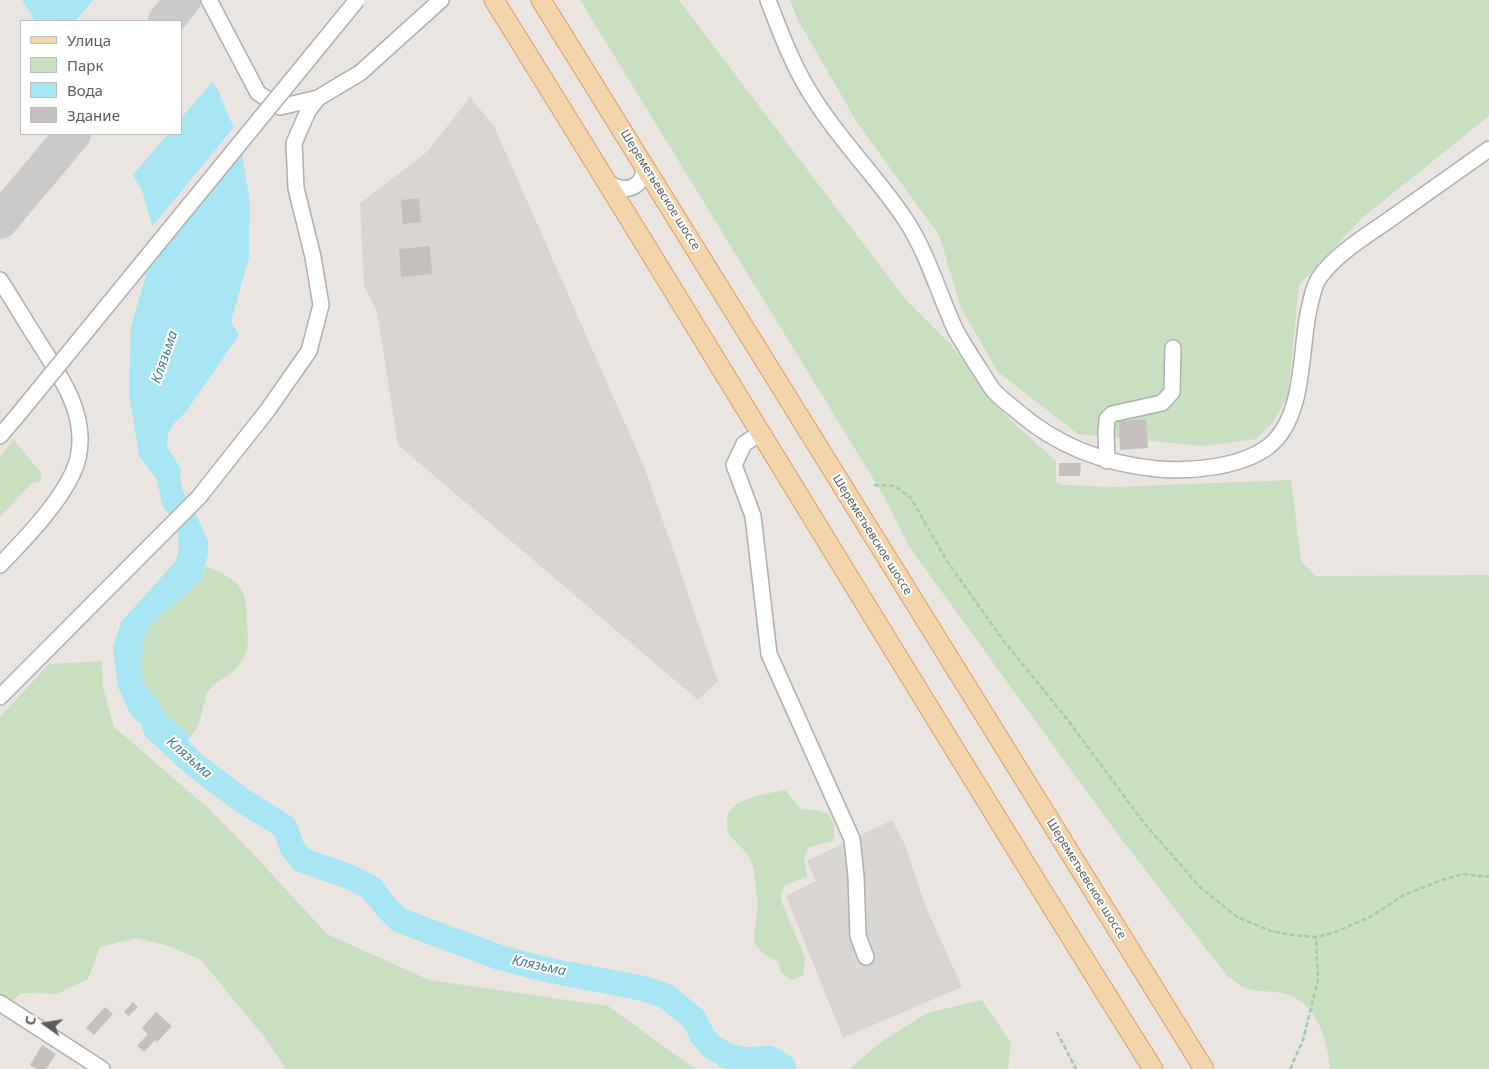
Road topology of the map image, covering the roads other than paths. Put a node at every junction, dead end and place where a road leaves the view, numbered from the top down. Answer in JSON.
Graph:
{"nodes":[{"id":1,"x":209,"y":0,"type":"edge"},
{"id":2,"x":357,"y":0,"type":"edge"},
{"id":3,"x":441,"y":0,"type":"edge"},
{"id":4,"x":494,"y":0,"type":"edge"},
{"id":5,"x":542,"y":0,"type":"edge"},
{"id":6,"x":768,"y":0,"type":"edge"},
{"id":7,"x":318,"y":98,"type":"junction"},
{"id":8,"x":1489,"y":149,"type":"edge"},
{"id":9,"x":640,"y":157,"type":"junction"},
{"id":10,"x":607,"y":181,"type":"junction"},
{"id":11,"x":0,"y":280,"type":"edge"},
{"id":12,"x":1173,"y":348,"type":"dead end"},
{"id":13,"x":760,"y":433,"type":"junction"},
{"id":14,"x":0,"y":436,"type":"edge"},
{"id":15,"x":1107,"y":461,"type":"junction"},
{"id":16,"x":0,"y":565,"type":"edge"},
{"id":17,"x":0,"y":697,"type":"edge"},
{"id":18,"x":866,"y":957,"type":"dead end"},
{"id":19,"x":0,"y":1003,"type":"edge"},
{"id":20,"x":1153,"y":1068,"type":"edge"},
{"id":21,"x":102,"y":1069,"type":"edge"},
{"id":22,"x":1204,"y":1069,"type":"edge"}],
"edges":[{"from":1,"to":7,"type":"street"},
{"from":2,"to":14,"type":"street","bridge":true},
{"from":3,"to":7,"type":"street"},
{"from":4,"to":10,"type":"main road"},
{"from":5,"to":9,"type":"main road","name":"Шереметьевское шоссе"},
{"from":6,"to":15,"type":"street"},
{"from":7,"to":17,"type":"street"},
{"from":8,"to":15,"type":"street"},
{"from":9,"to":10,"type":"street"},
{"from":9,"to":22,"type":"main road","name":"Шереметьевское шоссе"},
{"from":10,"to":13,"type":"main road"},
{"from":11,"to":16,"type":"street"},
{"from":12,"to":15,"type":"street"},
{"from":13,"to":18,"type":"street"},
{"from":13,"to":20,"type":"main road"},
{"from":19,"to":21,"type":"street"}]}
